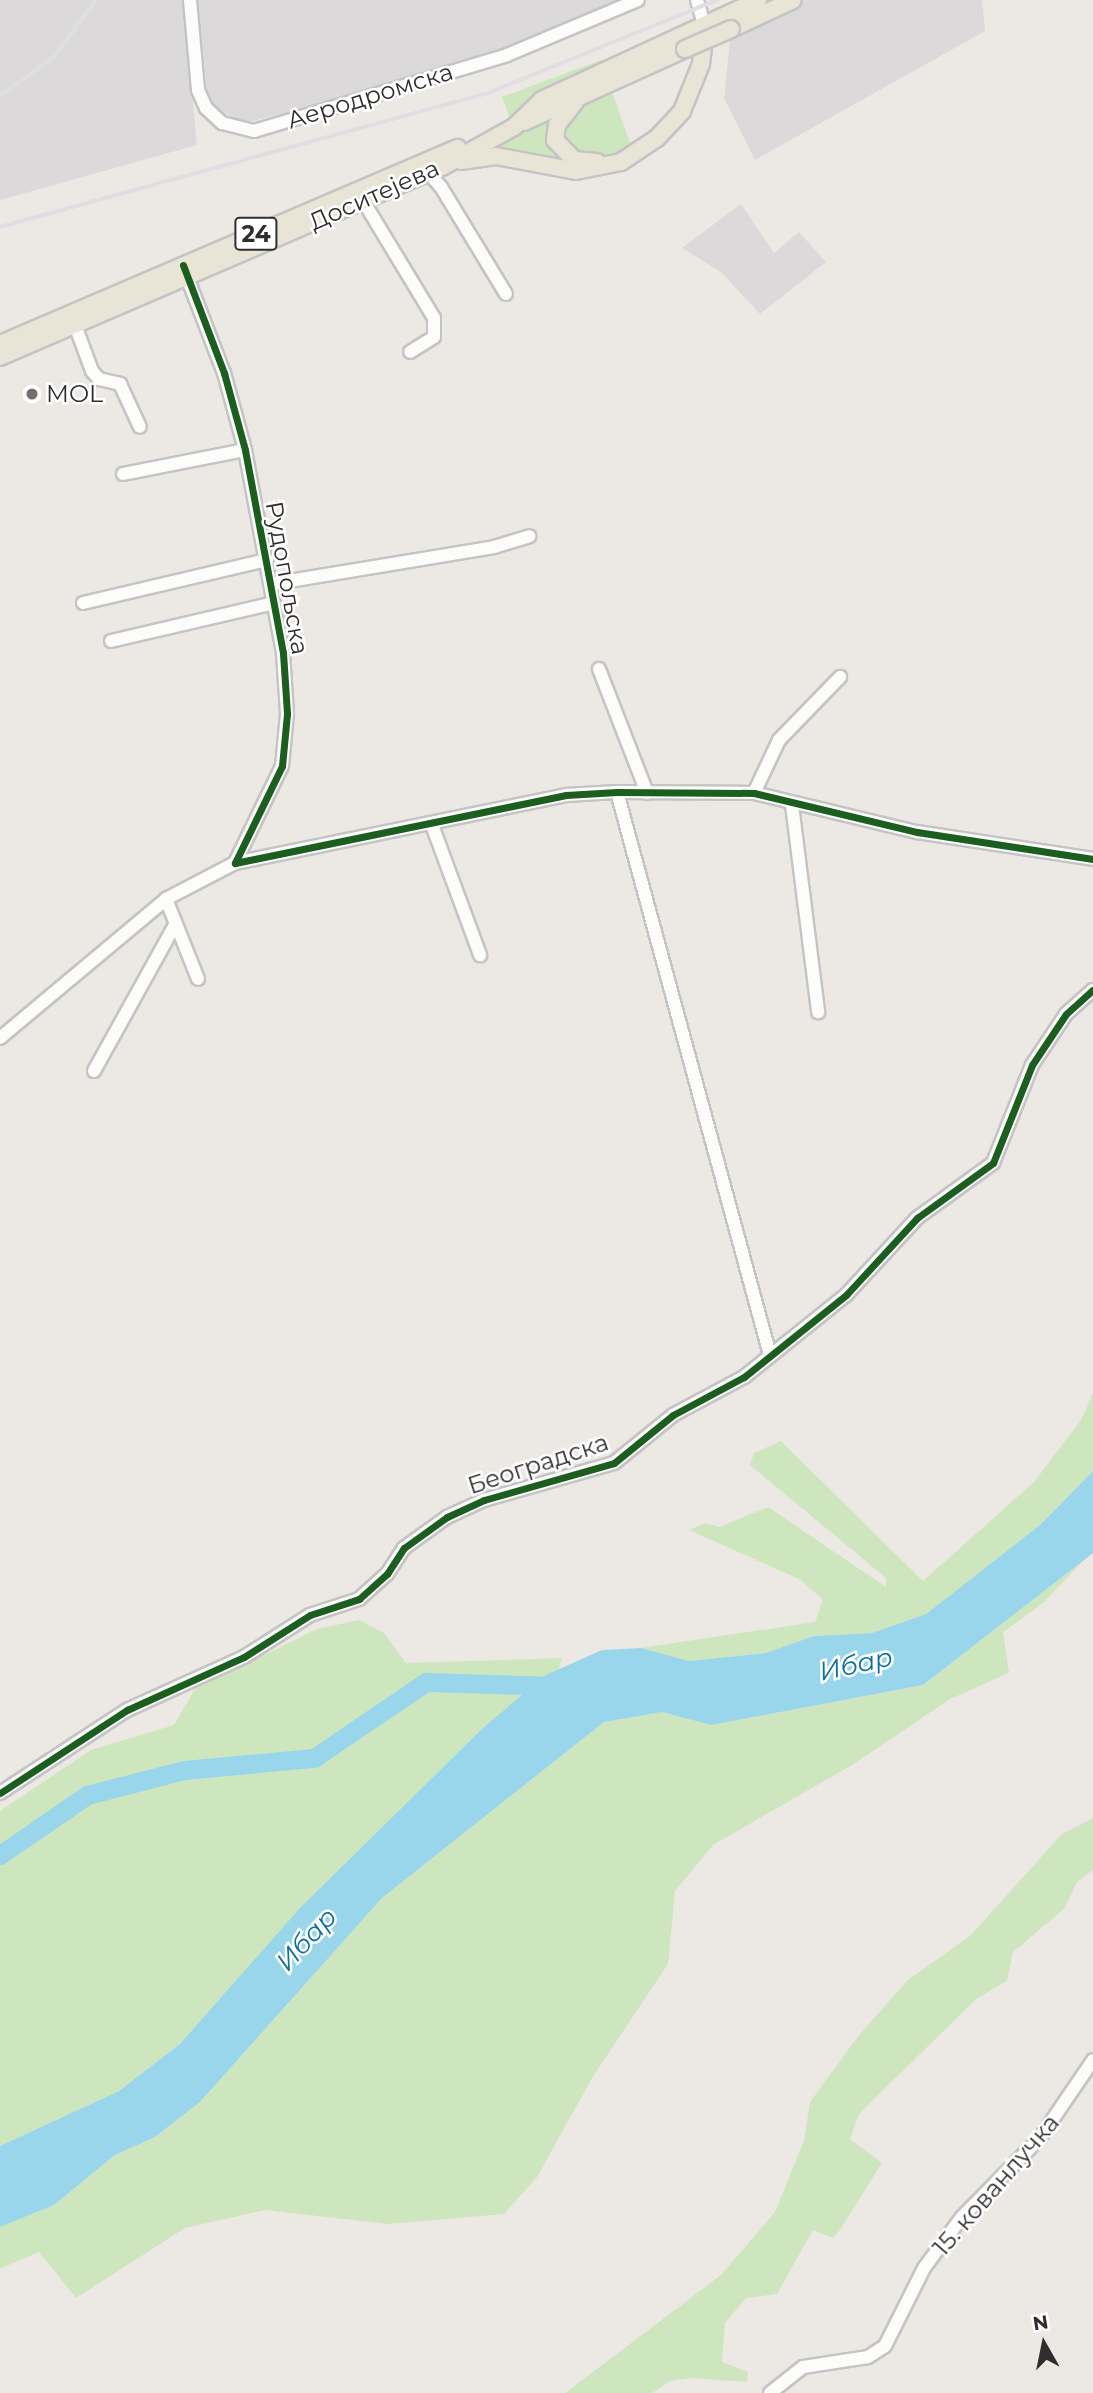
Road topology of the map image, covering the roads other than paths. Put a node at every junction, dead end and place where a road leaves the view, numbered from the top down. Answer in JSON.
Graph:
{"nodes":[{"id":1,"x":190,"y":0,"type":"edge"},
{"id":2,"x":638,"y":0,"type":"edge"},
{"id":3,"x":697,"y":0,"type":"edge"},
{"id":4,"x":758,"y":0,"type":"edge"},
{"id":5,"x":793,"y":0,"type":"edge"},
{"id":6,"x":704,"y":25,"type":"junction"},
{"id":7,"x":581,"y":96,"type":"junction"},
{"id":8,"x":514,"y":127,"type":"junction"},
{"id":9,"x":657,"y":138,"type":"junction"},
{"id":10,"x":430,"y":168,"type":"junction"},
{"id":11,"x":360,"y":196,"type":"junction"},
{"id":12,"x":185,"y":271,"type":"junction"},
{"id":13,"x":506,"y":294,"type":"dead end"},
{"id":14,"x":75,"y":325,"type":"junction"},
{"id":15,"x":0,"y":344,"type":"edge"},
{"id":16,"x":411,"y":352,"type":"dead end"},
{"id":17,"x":0,"y":357,"type":"edge"},
{"id":18,"x":140,"y":427,"type":"dead end"},
{"id":19,"x":245,"y":450,"type":"junction"},
{"id":20,"x":123,"y":474,"type":"dead end"},
{"id":21,"x":529,"y":536,"type":"dead end"},
{"id":22,"x":267,"y":560,"type":"junction"},
{"id":23,"x":271,"y":584,"type":"junction"},
{"id":24,"x":83,"y":603,"type":"dead end"},
{"id":25,"x":274,"y":603,"type":"junction"},
{"id":26,"x":111,"y":641,"type":"dead end"},
{"id":27,"x":598,"y":669,"type":"dead end"},
{"id":28,"x":840,"y":677,"type":"dead end"},
{"id":29,"x":617,"y":792,"type":"junction"},
{"id":30,"x":647,"y":793,"type":"junction"},
{"id":31,"x":754,"y":793,"type":"junction"},
{"id":32,"x":792,"y":805,"type":"junction"},
{"id":33,"x":432,"y":825,"type":"junction"},
{"id":34,"x":1093,"y":859,"type":"edge"},
{"id":35,"x":235,"y":863,"type":"junction"},
{"id":36,"x":166,"y":899,"type":"junction"},
{"id":37,"x":176,"y":925,"type":"junction"},
{"id":38,"x":480,"y":956,"type":"dead end"},
{"id":39,"x":198,"y":979,"type":"dead end"},
{"id":40,"x":1093,"y":990,"type":"edge"},
{"id":41,"x":818,"y":1012,"type":"dead end"},
{"id":42,"x":0,"y":1038,"type":"edge"},
{"id":43,"x":94,"y":1071,"type":"dead end"},
{"id":44,"x":770,"y":1355,"type":"junction"},
{"id":45,"x":0,"y":1793,"type":"edge"},
{"id":46,"x":1093,"y":2060,"type":"edge"},
{"id":47,"x":770,"y":2393,"type":"edge"}],
"edges":[{"from":1,"to":2,"type":"street","name":"Аеродромска"},
{"from":3,"to":6,"type":"street"},
{"from":4,"to":6,"type":"main road"},
{"from":5,"to":7,"type":"main road","name":"Доситејева","number":"24","bridge":true},
{"from":6,"to":8,"type":"main road"},
{"from":6,"to":9,"type":"main road"},
{"from":7,"to":8,"type":"main road","name":"Доситејева","number":"24"},
{"from":7,"to":9,"type":"main road"},
{"from":8,"to":10,"type":"main road","name":"Доситејева","number":"24"},
{"from":9,"to":10,"type":"main road"},
{"from":10,"to":11,"type":"main road","name":"Доситејева","number":"24"},
{"from":10,"to":13,"type":"street"},
{"from":11,"to":12,"type":"main road","name":"Доситејева","number":"24"},
{"from":11,"to":16,"type":"street"},
{"from":12,"to":14,"type":"main road","name":"Доситејева","number":"24"},
{"from":12,"to":15,"type":"main road","name":"Доситејева","number":"24"},
{"from":12,"to":19,"type":"street","name":"Рудопољска"},
{"from":14,"to":17,"type":"main road","name":"Доситејева","number":"24"},
{"from":14,"to":18,"type":"street"},
{"from":19,"to":20,"type":"street"},
{"from":19,"to":22,"type":"street","name":"Рудопољска"},
{"from":21,"to":23,"type":"street"},
{"from":22,"to":23,"type":"street","name":"Рудопољска"},
{"from":22,"to":24,"type":"street"},
{"from":23,"to":25,"type":"street","name":"Рудопољска"},
{"from":25,"to":26,"type":"street"},
{"from":25,"to":35,"type":"street","name":"Рудопољска"},
{"from":27,"to":30,"type":"street"},
{"from":28,"to":31,"type":"street"},
{"from":29,"to":30,"type":"street"},
{"from":29,"to":33,"type":"street"},
{"from":29,"to":44,"type":"street"},
{"from":30,"to":31,"type":"street"},
{"from":31,"to":32,"type":"street"},
{"from":32,"to":34,"type":"street"},
{"from":32,"to":41,"type":"street"},
{"from":33,"to":35,"type":"street"},
{"from":33,"to":38,"type":"street"},
{"from":35,"to":36,"type":"street"},
{"from":36,"to":37,"type":"street"},
{"from":36,"to":42,"type":"street"},
{"from":37,"to":39,"type":"street"},
{"from":37,"to":43,"type":"street"},
{"from":40,"to":44,"type":"street","name":"Београдска"},
{"from":44,"to":45,"type":"street","name":"Београдска"},
{"from":46,"to":47,"type":"street","name":"15. кованлучка"}]}
